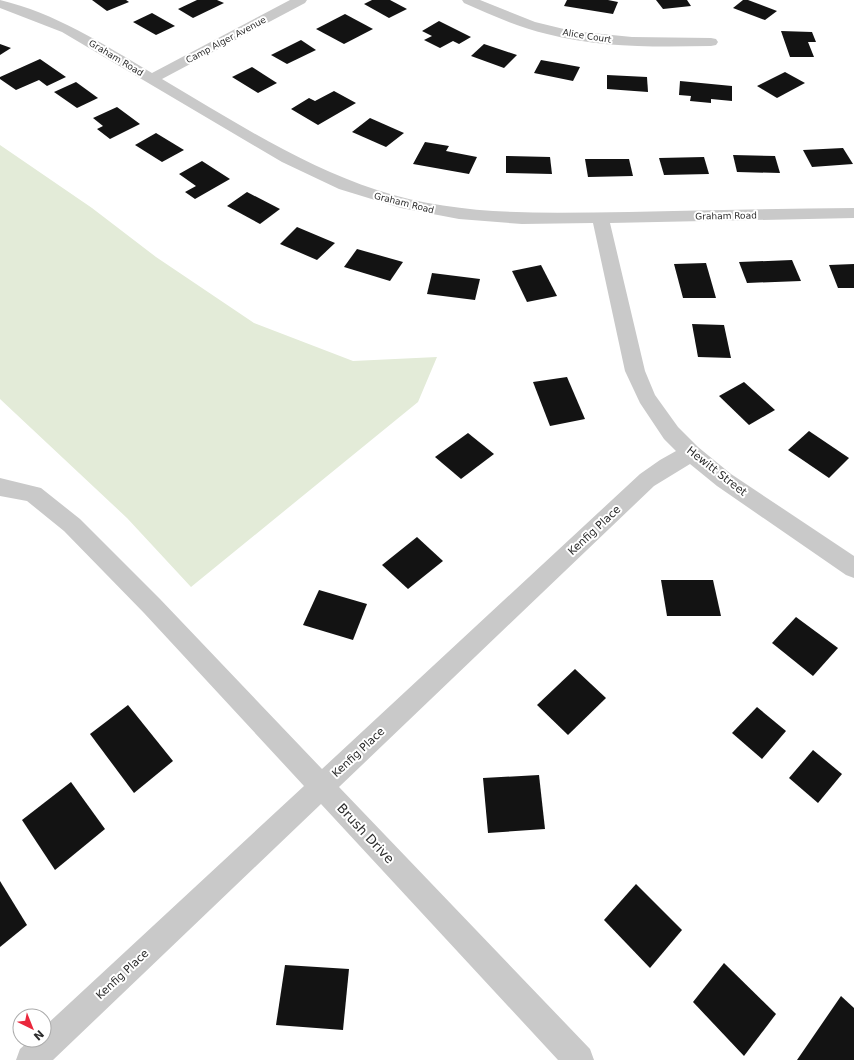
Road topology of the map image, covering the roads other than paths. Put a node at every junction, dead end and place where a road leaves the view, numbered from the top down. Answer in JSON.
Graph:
{"nodes":[{"id":1,"x":300,"y":0,"type":"edge"},
{"id":2,"x":469,"y":0,"type":"edge"},
{"id":3,"x":0,"y":4,"type":"edge"},
{"id":4,"x":711,"y":42,"type":"dead end"},
{"id":5,"x":151,"y":79,"type":"junction"},
{"id":6,"x":854,"y":213,"type":"edge"},
{"id":7,"x":600,"y":218,"type":"junction"},
{"id":8,"x":691,"y":453,"type":"junction"},
{"id":9,"x":0,"y":487,"type":"edge"},
{"id":10,"x":854,"y":568,"type":"edge"},
{"id":11,"x":321,"y":786,"type":"junction"},
{"id":12,"x":31,"y":1060,"type":"edge"},
{"id":13,"x":579,"y":1060,"type":"edge"}],
"edges":[{"from":1,"to":5,"type":"street","name":"Camp Alger Avenue"},
{"from":2,"to":4,"type":"street","name":"Alice Court"},
{"from":3,"to":5,"type":"street","name":"Graham Road"},
{"from":5,"to":7,"type":"street","name":"Graham Road"},
{"from":6,"to":7,"type":"street","name":"Graham Road"},
{"from":7,"to":8,"type":"street","name":"Hewitt Street"},
{"from":8,"to":10,"type":"street","name":"Hewitt Street"},
{"from":8,"to":11,"type":"street","name":"Kenfig Place"},
{"from":9,"to":11,"type":"street","name":"Brush Drive"},
{"from":11,"to":12,"type":"street","name":"Kenfig Place"},
{"from":11,"to":13,"type":"street","name":"Brush Drive"}]}
